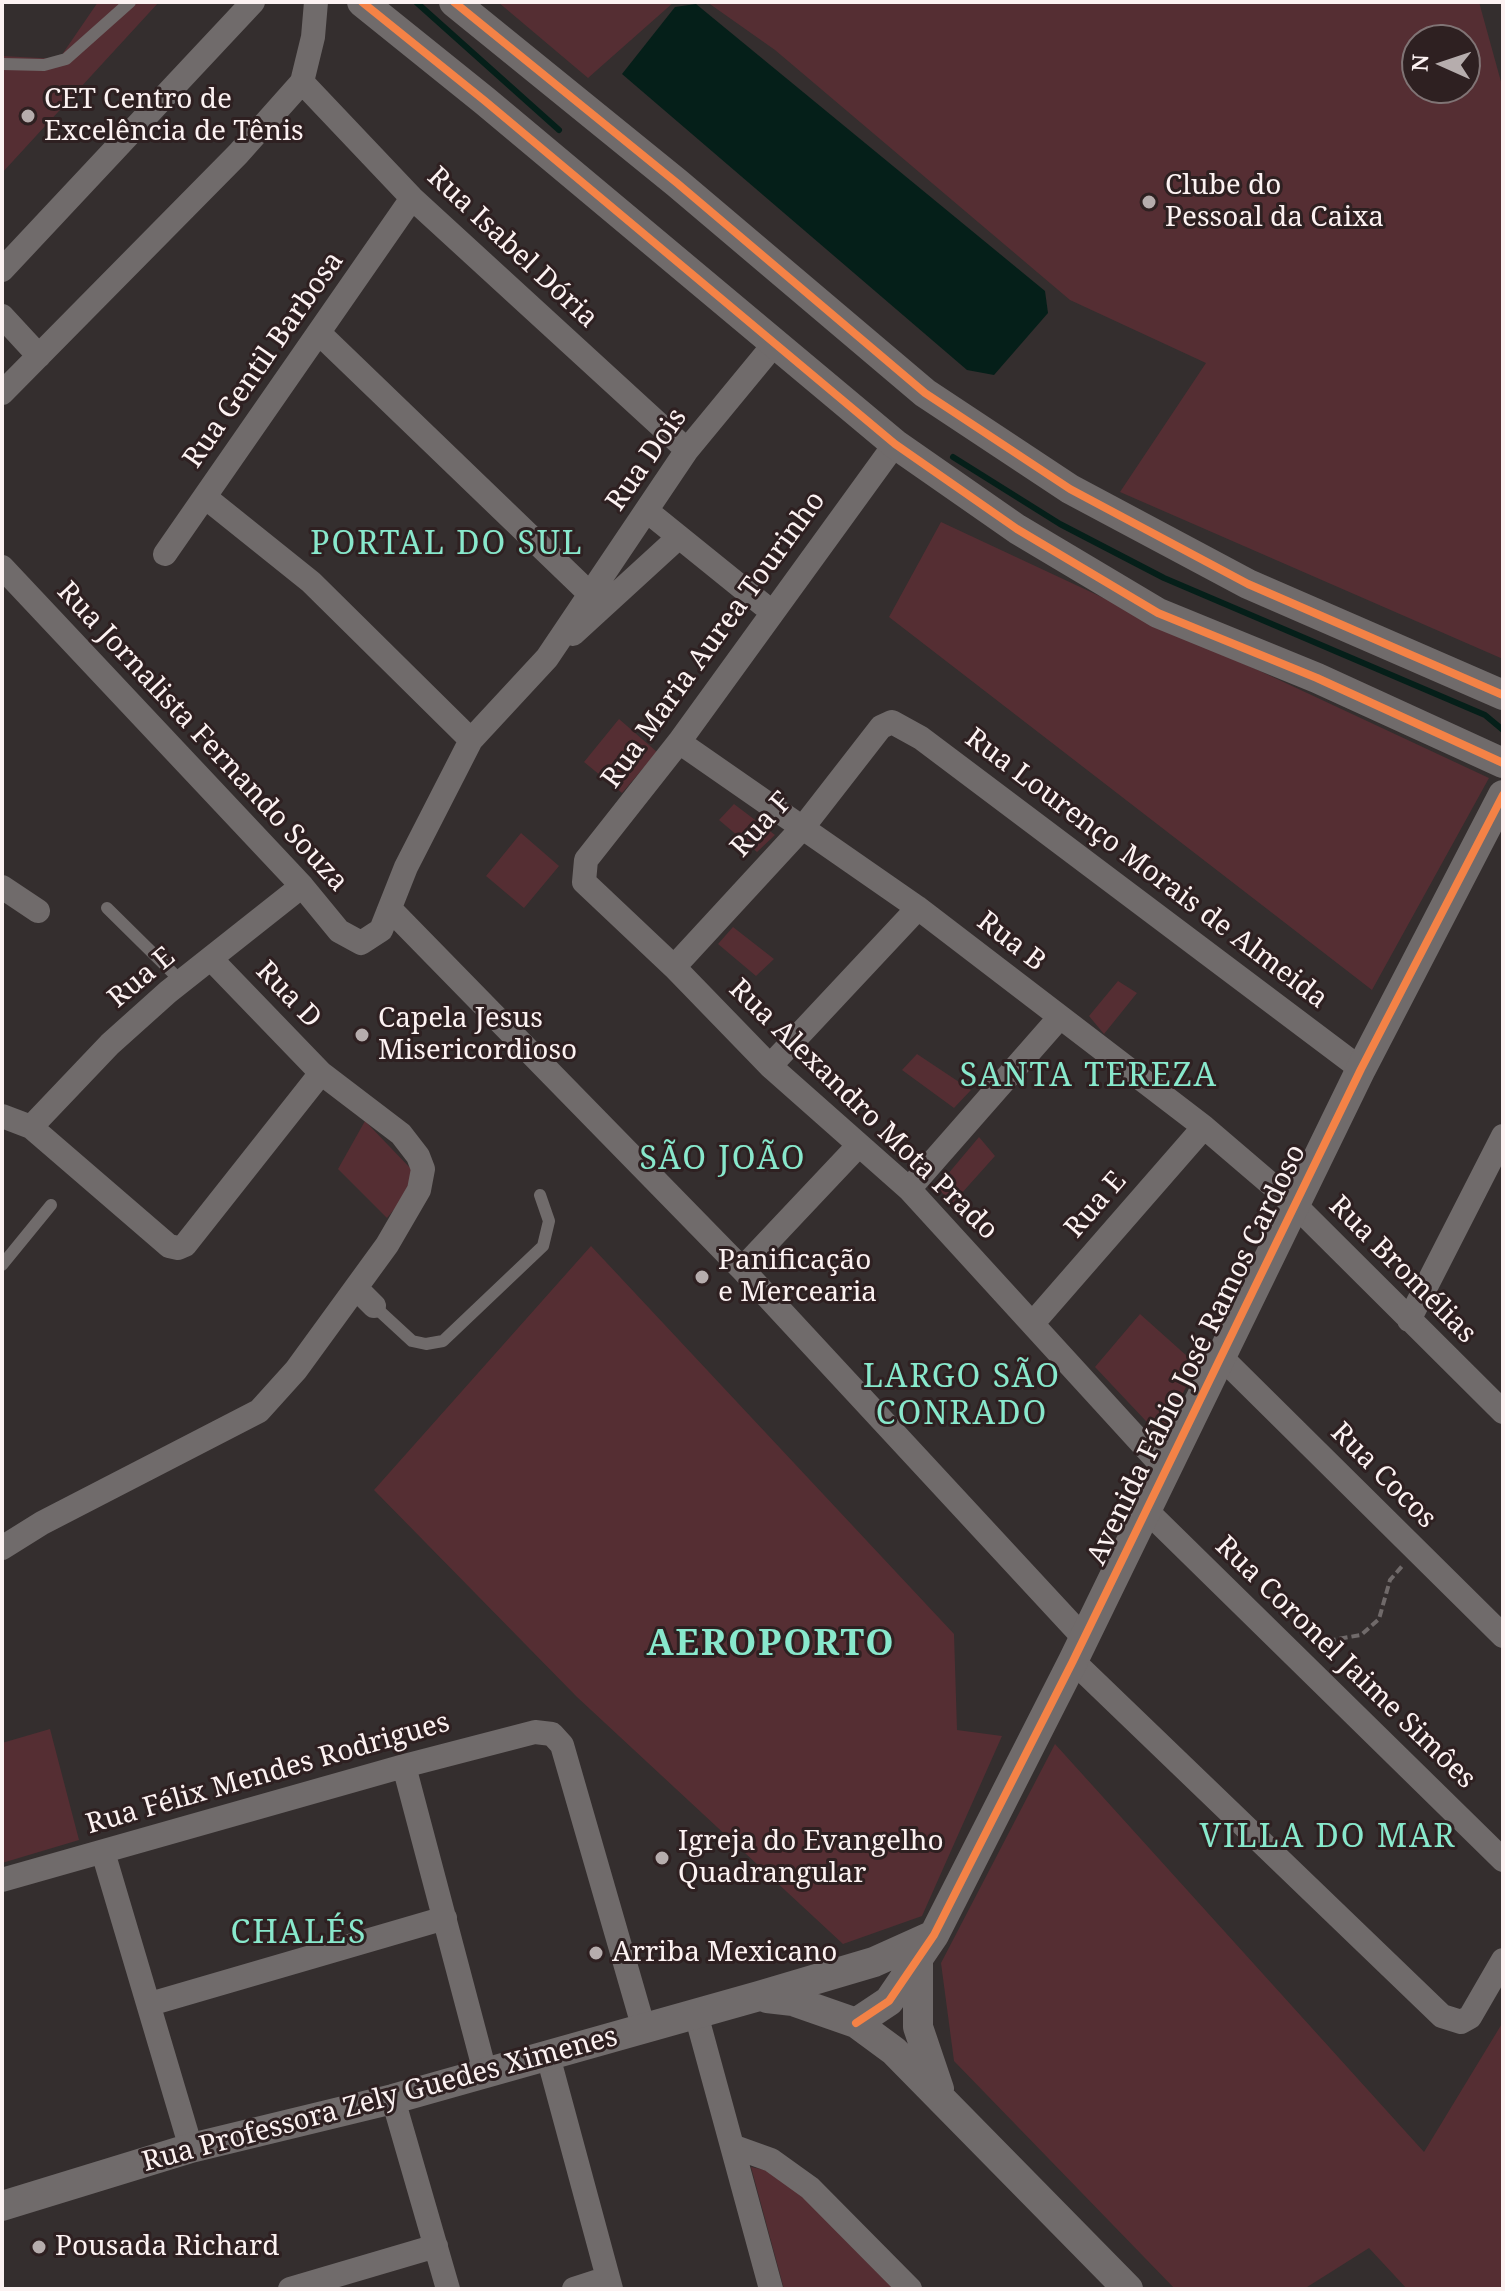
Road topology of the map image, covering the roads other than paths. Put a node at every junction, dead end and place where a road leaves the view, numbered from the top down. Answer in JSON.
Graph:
{"nodes":[{"id":1,"x":130,"y":2,"type":"edge"},
{"id":2,"x":253,"y":2,"type":"edge"},
{"id":3,"x":316,"y":2,"type":"edge"},
{"id":4,"x":362,"y":2,"type":"edge"},
{"id":5,"x":454,"y":2,"type":"edge"},
{"id":6,"x":2,"y":64,"type":"edge"},
{"id":7,"x":302,"y":82,"type":"junction"},
{"id":8,"x":412,"y":198,"type":"junction"},
{"id":9,"x":2,"y":270,"type":"edge"},
{"id":10,"x":2,"y":316,"type":"edge"},
{"id":11,"x":320,"y":334,"type":"junction"},
{"id":12,"x":776,"y":342,"type":"junction"},
{"id":13,"x":39,"y":356,"type":"junction"},
{"id":14,"x":2,"y":393,"type":"edge"},
{"id":15,"x":895,"y":444,"type":"junction"},
{"id":16,"x":687,"y":450,"type":"junction"},
{"id":17,"x":205,"y":497,"type":"junction"},
{"id":18,"x":647,"y":511,"type":"junction"},
{"id":19,"x":679,"y":537,"type":"junction"},
{"id":20,"x":165,"y":554,"type":"dead end"},
{"id":21,"x":2,"y":567,"type":"edge"},
{"id":22,"x":589,"y":593,"type":"junction"},
{"id":23,"x":772,"y":612,"type":"junction"},
{"id":24,"x":547,"y":658,"type":"junction"},
{"id":25,"x":1503,"y":695,"type":"edge"},
{"id":26,"x":892,"y":722,"type":"joint"},
{"id":27,"x":471,"y":740,"type":"junction"},
{"id":28,"x":679,"y":742,"type":"junction"},
{"id":29,"x":1503,"y":763,"type":"edge"},
{"id":30,"x":1503,"y":795,"type":"edge"},
{"id":31,"x":804,"y":826,"type":"junction"},
{"id":32,"x":582,"y":872,"type":"joint"},
{"id":33,"x":302,"y":886,"type":"junction"},
{"id":34,"x":2,"y":887,"type":"edge"},
{"id":35,"x":107,"y":908,"type":"dead end"},
{"id":36,"x":918,"y":908,"type":"junction"},
{"id":37,"x":38,"y":911,"type":"dead end"},
{"id":38,"x":392,"y":911,"type":"junction"},
{"id":39,"x":361,"y":943,"type":"joint"},
{"id":40,"x":212,"y":960,"type":"junction"},
{"id":41,"x":674,"y":967,"type":"junction"},
{"id":42,"x":182,"y":982,"type":"junction"},
{"id":43,"x":1060,"y":1017,"type":"junction"},
{"id":44,"x":770,"y":1066,"type":"junction"},
{"id":45,"x":1361,"y":1069,"type":"junction"},
{"id":46,"x":321,"y":1073,"type":"junction"},
{"id":47,"x":2,"y":1116,"type":"edge"},
{"id":48,"x":31,"y":1127,"type":"junction"},
{"id":49,"x":1204,"y":1127,"type":"junction"},
{"id":50,"x":1503,"y":1136,"type":"edge"},
{"id":51,"x":859,"y":1145,"type":"junction"},
{"id":52,"x":909,"y":1189,"type":"junction"},
{"id":53,"x":540,"y":1195,"type":"dead end"},
{"id":54,"x":1294,"y":1204,"type":"junction"},
{"id":55,"x":51,"y":1205,"type":"dead end"},
{"id":56,"x":2,"y":1265,"type":"edge"},
{"id":57,"x":742,"y":1269,"type":"junction"},
{"id":58,"x":356,"y":1288,"type":"junction"},
{"id":59,"x":374,"y":1306,"type":"joint"},
{"id":60,"x":1409,"y":1320,"type":"junction"},
{"id":61,"x":1033,"y":1323,"type":"junction"},
{"id":62,"x":1221,"y":1357,"type":"junction"},
{"id":63,"x":1503,"y":1412,"type":"edge"},
{"id":64,"x":1164,"y":1468,"type":"junction"},
{"id":65,"x":1145,"y":1509,"type":"junction"},
{"id":66,"x":2,"y":1548,"type":"edge"},
{"id":67,"x":1503,"y":1636,"type":"edge"},
{"id":68,"x":1079,"y":1649,"type":"junction"},
{"id":69,"x":404,"y":1766,"type":"junction"},
{"id":70,"x":103,"y":1852,"type":"junction"},
{"id":71,"x":1503,"y":1860,"type":"edge"},
{"id":72,"x":2,"y":1880,"type":"edge"},
{"id":73,"x":445,"y":1918,"type":"junction"},
{"id":74,"x":934,"y":1935,"type":"junction"},
{"id":75,"x":1503,"y":1960,"type":"edge"},
{"id":76,"x":918,"y":1963,"type":"junction"},
{"id":77,"x":759,"y":1996,"type":"junction"},
{"id":78,"x":150,"y":2004,"type":"junction"},
{"id":79,"x":696,"y":2014,"type":"junction"},
{"id":80,"x":856,"y":2023,"type":"junction"},
{"id":81,"x":644,"y":2029,"type":"junction"},
{"id":82,"x":548,"y":2056,"type":"junction"},
{"id":83,"x":485,"y":2072,"type":"junction"},
{"id":84,"x":943,"y":2098,"type":"junction"},
{"id":85,"x":393,"y":2099,"type":"junction"},
{"id":86,"x":732,"y":2146,"type":"junction"},
{"id":87,"x":191,"y":2148,"type":"junction"},
{"id":88,"x":2,"y":2206,"type":"edge"},
{"id":89,"x":436,"y":2246,"type":"junction"},
{"id":90,"x":610,"y":2283,"type":"edge"},
{"id":91,"x":290,"y":2289,"type":"edge"},
{"id":92,"x":448,"y":2289,"type":"edge"},
{"id":93,"x":574,"y":2289,"type":"edge"},
{"id":94,"x":771,"y":2289,"type":"edge"},
{"id":95,"x":910,"y":2289,"type":"edge"},
{"id":96,"x":1128,"y":2289,"type":"edge"}],
"edges":[{"from":1,"to":6,"type":"lane"},
{"from":2,"to":9,"type":"street"},
{"from":3,"to":7,"type":"street"},
{"from":4,"to":12,"type":"street"},
{"from":5,"to":25,"type":"street"},
{"from":7,"to":8,"type":"street","name":"Rua Isabel Dória"},
{"from":7,"to":13,"type":"street"},
{"from":8,"to":11,"type":"street","name":"Rua Gentil Barbosa"},
{"from":8,"to":16,"type":"street","name":"Rua Isabel Dória"},
{"from":10,"to":13,"type":"street"},
{"from":11,"to":17,"type":"street","name":"Rua Gentil Barbosa"},
{"from":11,"to":22,"type":"street"},
{"from":12,"to":15,"type":"street"},
{"from":12,"to":16,"type":"street","name":"Rua Dois"},
{"from":13,"to":14,"type":"street"},
{"from":15,"to":23,"type":"street","name":"Rua Maria Aurea Tourinho"},
{"from":15,"to":29,"type":"street"},
{"from":16,"to":18,"type":"street","name":"Rua Dois"},
{"from":17,"to":20,"type":"street","name":"Rua Gentil Barbosa"},
{"from":17,"to":27,"type":"street"},
{"from":18,"to":19,"type":"street"},
{"from":18,"to":22,"type":"street","name":"Rua Dois"},
{"from":19,"to":23,"type":"street"},
{"from":19,"to":24,"type":"street","name":"Rua Dois"},
{"from":21,"to":33,"type":"street","name":"Rua Jornalista Fernando Souza"},
{"from":22,"to":24,"type":"street","name":"Rua Dois"},
{"from":23,"to":28,"type":"street","name":"Rua Maria Aurea Tourinho"},
{"from":24,"to":27,"type":"street","name":"Rua Dois"},
{"from":26,"to":31,"type":"street","name":"Rua F"},
{"from":26,"to":45,"type":"street","name":"Rua Lourenço Morais de Almeida"},
{"from":27,"to":38,"type":"street","name":"Rua Dois"},
{"from":28,"to":31,"type":"street","name":"Rua B"},
{"from":28,"to":32,"type":"street","name":"Rua Maria Aurea Tourinho"},
{"from":30,"to":45,"type":"street","name":"Avenida Fábio José Ramos Cardoso"},
{"from":31,"to":36,"type":"street","name":"Rua B"},
{"from":31,"to":41,"type":"street","name":"Rua F"},
{"from":32,"to":41,"type":"street","name":"Rua Alexandro Mota Prado"},
{"from":33,"to":39,"type":"street","name":"Rua Jornalista Fernando Souza"},
{"from":33,"to":40,"type":"street","name":"Rua E"},
{"from":34,"to":37,"type":"street"},
{"from":35,"to":42,"type":"lane"},
{"from":36,"to":43,"type":"street","name":"Rua B"},
{"from":36,"to":44,"type":"street"},
{"from":38,"to":39,"type":"street","name":"Rua Dois"},
{"from":38,"to":57,"type":"street"},
{"from":40,"to":42,"type":"street","name":"Rua E"},
{"from":40,"to":46,"type":"street","name":"Rua D"},
{"from":41,"to":44,"type":"street","name":"Rua Alexandro Mota Prado"},
{"from":42,"to":48,"type":"street","name":"Rua E"},
{"from":43,"to":49,"type":"street","name":"Rua B"},
{"from":43,"to":52,"type":"street"},
{"from":44,"to":51,"type":"street","name":"Rua Alexandro Mota Prado"},
{"from":45,"to":54,"type":"street","name":"Avenida Fábio José Ramos Cardoso"},
{"from":46,"to":48,"type":"street"},
{"from":46,"to":58,"type":"street","name":"Rua D"},
{"from":47,"to":48,"type":"street"},
{"from":49,"to":54,"type":"street","name":"Rua B"},
{"from":49,"to":61,"type":"street","name":"Rua E"},
{"from":50,"to":60,"type":"street"},
{"from":51,"to":52,"type":"street","name":"Rua Alexandro Mota Prado"},
{"from":51,"to":57,"type":"street"},
{"from":52,"to":61,"type":"street","name":"Rua Alexandro Mota Prado"},
{"from":53,"to":59,"type":"lane"},
{"from":54,"to":60,"type":"street","name":"Rua Bromélias"},
{"from":54,"to":62,"type":"street","name":"Avenida Fábio José Ramos Cardoso"},
{"from":55,"to":56,"type":"lane"},
{"from":57,"to":68,"type":"street"},
{"from":58,"to":59,"type":"street"},
{"from":58,"to":66,"type":"street"},
{"from":60,"to":63,"type":"street","name":"Rua Bromélias"},
{"from":61,"to":64,"type":"street","name":"Rua Alexandro Mota Prado"},
{"from":62,"to":64,"type":"street","name":"Avenida Fábio José Ramos Cardoso"},
{"from":62,"to":67,"type":"street","name":"Rua Cocos"},
{"from":64,"to":65,"type":"street","name":"Avenida Fábio José Ramos Cardoso"},
{"from":65,"to":68,"type":"street","name":"Avenida Fábio José Ramos Cardoso"},
{"from":65,"to":71,"type":"street","name":"Rua Coronel Jaime Simôes"},
{"from":68,"to":74,"type":"street","name":"Avenida Fábio José Ramos Cardoso"},
{"from":68,"to":75,"type":"street"},
{"from":69,"to":70,"type":"street","name":"Rua Félix Mendes Rodrigues"},
{"from":69,"to":73,"type":"street"},
{"from":69,"to":81,"type":"street","name":"Rua Félix Mendes Rodrigues"},
{"from":70,"to":72,"type":"street","name":"Rua Félix Mendes Rodrigues"},
{"from":70,"to":78,"type":"street"},
{"from":73,"to":78,"type":"street"},
{"from":73,"to":83,"type":"street"},
{"from":74,"to":76,"type":"street","name":"Avenida Fábio José Ramos Cardoso"},
{"from":74,"to":77,"type":"street","name":"Rua Professora Zely Guedes Ximenes"},
{"from":76,"to":80,"type":"street","name":"Avenida Fábio José Ramos Cardoso"},
{"from":76,"to":84,"type":"street"},
{"from":77,"to":79,"type":"street","name":"Rua Professora Zely Guedes Ximenes"},
{"from":77,"to":80,"type":"street"},
{"from":78,"to":87,"type":"street"},
{"from":79,"to":81,"type":"street","name":"Rua Professora Zely Guedes Ximenes"},
{"from":79,"to":86,"type":"street"},
{"from":80,"to":84,"type":"street"},
{"from":81,"to":82,"type":"street","name":"Rua Professora Zely Guedes Ximenes"},
{"from":82,"to":83,"type":"street","name":"Rua Professora Zely Guedes Ximenes"},
{"from":82,"to":90,"type":"street"},
{"from":83,"to":85,"type":"street","name":"Rua Professora Zely Guedes Ximenes"},
{"from":84,"to":96,"type":"street"},
{"from":85,"to":87,"type":"street","name":"Rua Professora Zely Guedes Ximenes"},
{"from":85,"to":89,"type":"street"},
{"from":86,"to":94,"type":"street"},
{"from":86,"to":95,"type":"street"},
{"from":87,"to":88,"type":"street","name":"Rua Professora Zely Guedes Ximenes"},
{"from":89,"to":91,"type":"street"},
{"from":89,"to":92,"type":"street"},
{"from":90,"to":93,"type":"street"}]}
